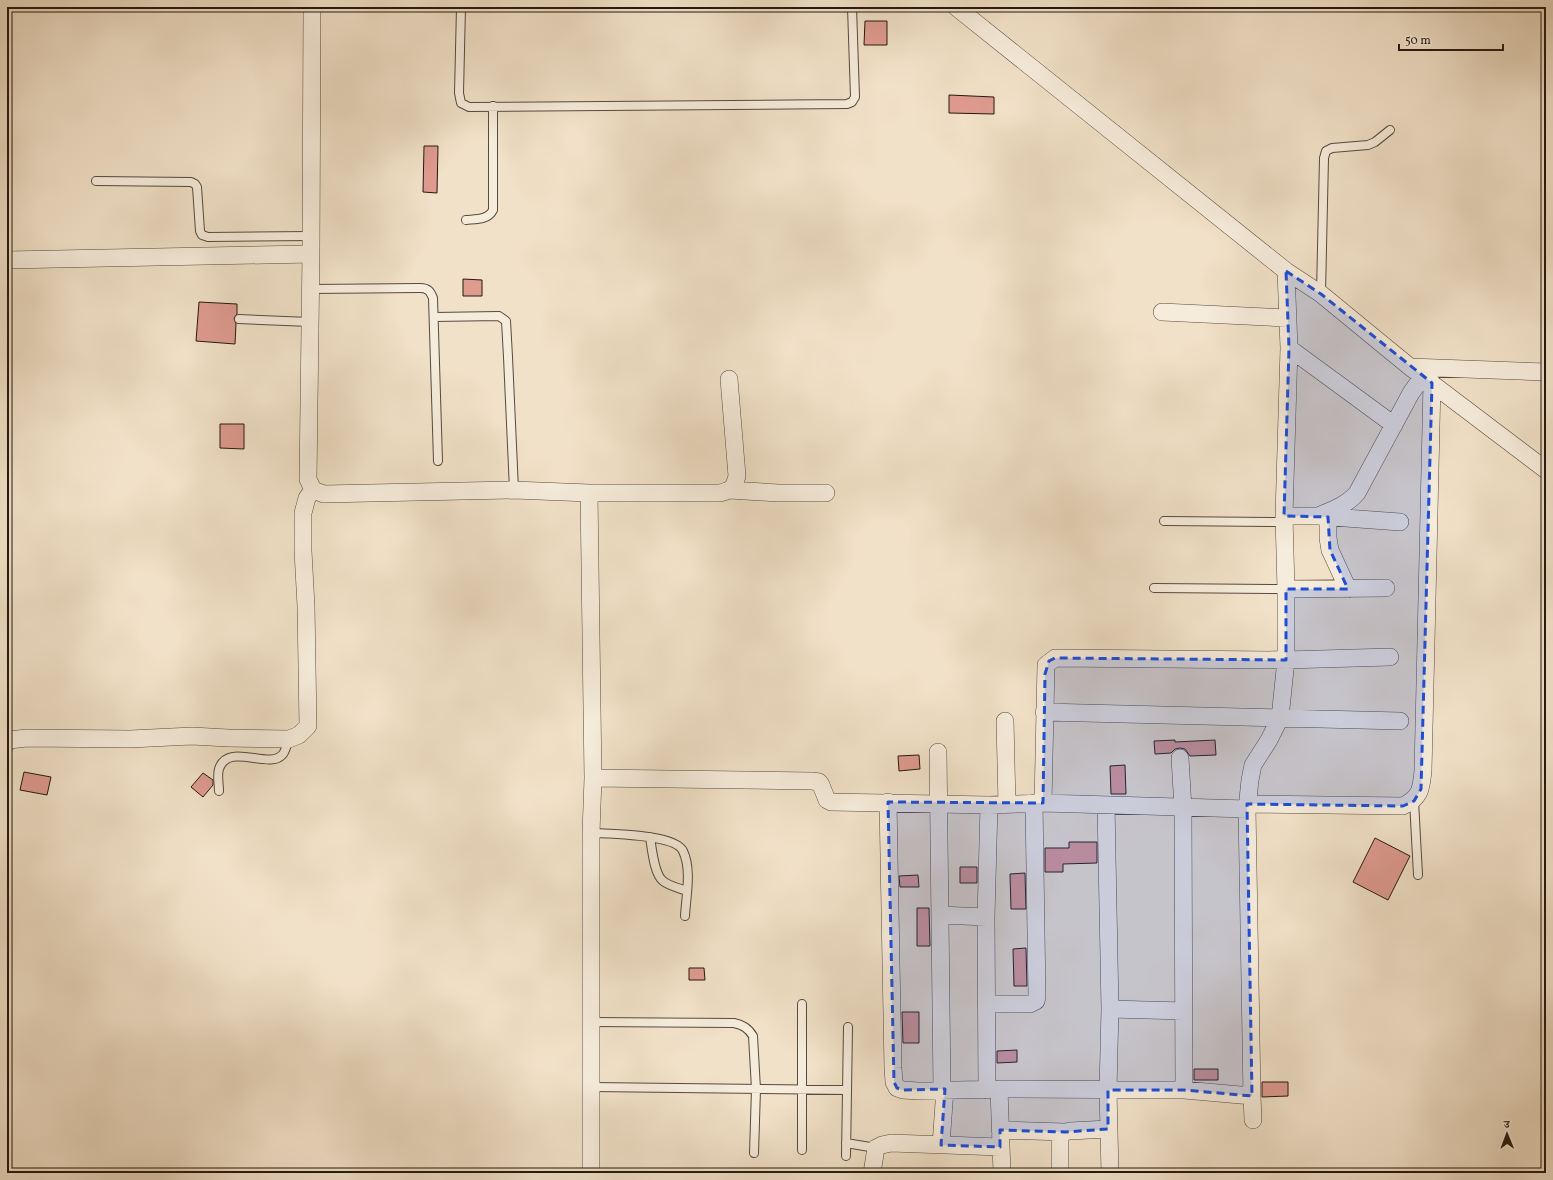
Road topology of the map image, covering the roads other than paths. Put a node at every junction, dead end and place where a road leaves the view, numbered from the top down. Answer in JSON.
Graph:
{"nodes":[{"id":1,"x":312,"y":7,"type":"edge"},
{"id":2,"x":461,"y":7,"type":"edge"},
{"id":3,"x":852,"y":7,"type":"edge"},
{"id":4,"x":956,"y":7,"type":"edge"},
{"id":5,"x":971,"y":13,"type":"edge"},
{"id":6,"x":493,"y":106,"type":"junction"},
{"id":7,"x":1390,"y":130,"type":"dead end"},
{"id":8,"x":96,"y":181,"type":"dead end"},
{"id":9,"x":466,"y":220,"type":"dead end"},
{"id":10,"x":311,"y":236,"type":"junction"},
{"id":11,"x":311,"y":254,"type":"junction"},
{"id":12,"x":7,"y":260,"type":"edge"},
{"id":13,"x":1286,"y":271,"type":"junction"},
{"id":14,"x":311,"y":289,"type":"junction"},
{"id":15,"x":1321,"y":294,"type":"junction"},
{"id":16,"x":1162,"y":312,"type":"dead end"},
{"id":17,"x":434,"y":317,"type":"junction"},
{"id":18,"x":1288,"y":318,"type":"junction"},
{"id":19,"x":239,"y":319,"type":"dead end"},
{"id":20,"x":310,"y":322,"type":"junction"},
{"id":21,"x":1289,"y":348,"type":"junction"},
{"id":22,"x":1546,"y":372,"type":"edge"},
{"id":23,"x":1422,"y":375,"type":"junction"},
{"id":24,"x":729,"y":380,"type":"dead end"},
{"id":25,"x":1394,"y":426,"type":"junction"},
{"id":26,"x":438,"y":460,"type":"dead end"},
{"id":27,"x":1546,"y":470,"type":"edge"},
{"id":28,"x":313,"y":490,"type":"junction"},
{"id":29,"x":514,"y":490,"type":"junction"},
{"id":30,"x":730,"y":490,"type":"junction"},
{"id":31,"x":589,"y":493,"type":"junction"},
{"id":32,"x":826,"y":493,"type":"dead end"},
{"id":33,"x":1323,"y":517,"type":"junction"},
{"id":34,"x":1284,"y":519,"type":"junction"},
{"id":35,"x":1164,"y":521,"type":"dead end"},
{"id":36,"x":1400,"y":522,"type":"dead end"},
{"id":37,"x":1154,"y":588,"type":"dead end"},
{"id":38,"x":1386,"y":588,"type":"dead end"},
{"id":39,"x":1348,"y":589,"type":"junction"},
{"id":40,"x":1286,"y":590,"type":"junction"},
{"id":41,"x":1390,"y":658,"type":"dead end"},
{"id":42,"x":1286,"y":660,"type":"junction"},
{"id":43,"x":1044,"y":712,"type":"junction"},
{"id":44,"x":1280,"y":718,"type":"junction"},
{"id":45,"x":1005,"y":721,"type":"dead end"},
{"id":46,"x":1400,"y":721,"type":"dead end"},
{"id":47,"x":289,"y":739,"type":"junction"},
{"id":48,"x":7,"y":743,"type":"edge"},
{"id":49,"x":938,"y":752,"type":"dead end"},
{"id":50,"x":1180,"y":758,"type":"dead end"},
{"id":51,"x":593,"y":778,"type":"junction"},
{"id":52,"x":220,"y":791,"type":"dead end"},
{"id":53,"x":1414,"y":801,"type":"junction"},
{"id":54,"x":888,"y":802,"type":"junction"},
{"id":55,"x":1039,"y":803,"type":"junction"},
{"id":56,"x":939,"y":805,"type":"junction"},
{"id":57,"x":989,"y":805,"type":"junction"},
{"id":58,"x":1007,"y":805,"type":"junction"},
{"id":59,"x":1106,"y":806,"type":"junction"},
{"id":60,"x":1247,"y":807,"type":"junction"},
{"id":61,"x":1183,"y":808,"type":"junction"},
{"id":62,"x":591,"y":833,"type":"junction"},
{"id":63,"x":650,"y":837,"type":"junction"},
{"id":64,"x":1418,"y":875,"type":"dead end"},
{"id":65,"x":687,"y":891,"type":"junction"},
{"id":66,"x":940,"y":915,"type":"junction"},
{"id":67,"x":685,"y":916,"type":"dead end"},
{"id":68,"x":986,"y":917,"type":"junction"},
{"id":69,"x":802,"y":1004,"type":"dead end"},
{"id":70,"x":986,"y":1004,"type":"junction"},
{"id":71,"x":1110,"y":1009,"type":"junction"},
{"id":72,"x":1184,"y":1011,"type":"junction"},
{"id":73,"x":592,"y":1022,"type":"junction"},
{"id":74,"x":848,"y":1027,"type":"dead end"},
{"id":75,"x":591,"y":1087,"type":"junction"},
{"id":76,"x":756,"y":1089,"type":"junction"},
{"id":77,"x":943,"y":1089,"type":"junction"},
{"id":78,"x":993,"y":1089,"type":"junction"},
{"id":79,"x":802,"y":1090,"type":"junction"},
{"id":80,"x":847,"y":1090,"type":"junction"},
{"id":81,"x":1108,"y":1090,"type":"junction"},
{"id":82,"x":1184,"y":1090,"type":"junction"},
{"id":83,"x":1252,"y":1096,"type":"junction"},
{"id":84,"x":1253,"y":1120,"type":"dead end"},
{"id":85,"x":1108,"y":1129,"type":"junction"},
{"id":86,"x":1000,"y":1130,"type":"junction"},
{"id":87,"x":1065,"y":1132,"type":"junction"},
{"id":88,"x":846,"y":1143,"type":"junction"},
{"id":89,"x":942,"y":1145,"type":"junction"},
{"id":90,"x":1000,"y":1147,"type":"junction"},
{"id":91,"x":876,"y":1148,"type":"junction"},
{"id":92,"x":802,"y":1150,"type":"dead end"},
{"id":93,"x":754,"y":1153,"type":"dead end"},
{"id":94,"x":846,"y":1156,"type":"dead end"},
{"id":95,"x":591,"y":1173,"type":"edge"},
{"id":96,"x":872,"y":1173,"type":"edge"},
{"id":97,"x":1002,"y":1173,"type":"edge"},
{"id":98,"x":1060,"y":1173,"type":"edge"},
{"id":99,"x":1110,"y":1173,"type":"edge"}],
"edges":[{"from":1,"to":10,"type":"street"},
{"from":2,"to":6,"type":"lane"},
{"from":3,"to":6,"type":"lane"},
{"from":4,"to":5,"type":"street"},
{"from":5,"to":13,"type":"street"},
{"from":6,"to":9,"type":"lane"},
{"from":7,"to":15,"type":"lane"},
{"from":8,"to":10,"type":"lane"},
{"from":10,"to":11,"type":"street"},
{"from":11,"to":12,"type":"street"},
{"from":11,"to":14,"type":"street"},
{"from":13,"to":15,"type":"street"},
{"from":13,"to":18,"type":"street"},
{"from":14,"to":17,"type":"lane"},
{"from":14,"to":20,"type":"street"},
{"from":15,"to":23,"type":"street"},
{"from":16,"to":18,"type":"street"},
{"from":17,"to":26,"type":"lane"},
{"from":17,"to":29,"type":"lane"},
{"from":18,"to":21,"type":"street"},
{"from":19,"to":20,"type":"lane"},
{"from":20,"to":28,"type":"street"},
{"from":21,"to":25,"type":"street"},
{"from":21,"to":34,"type":"street"},
{"from":22,"to":23,"type":"street"},
{"from":23,"to":25,"type":"street"},
{"from":23,"to":27,"type":"street"},
{"from":23,"to":53,"type":"street"},
{"from":24,"to":30,"type":"street"},
{"from":25,"to":33,"type":"street"},
{"from":28,"to":29,"type":"street"},
{"from":28,"to":47,"type":"street"},
{"from":29,"to":31,"type":"street"},
{"from":30,"to":31,"type":"street"},
{"from":30,"to":32,"type":"street"},
{"from":31,"to":51,"type":"street"},
{"from":33,"to":34,"type":"street"},
{"from":33,"to":36,"type":"street"},
{"from":33,"to":39,"type":"street"},
{"from":34,"to":35,"type":"lane"},
{"from":34,"to":40,"type":"street"},
{"from":37,"to":40,"type":"lane"},
{"from":38,"to":39,"type":"street"},
{"from":39,"to":40,"type":"street"},
{"from":40,"to":42,"type":"street"},
{"from":41,"to":42,"type":"street"},
{"from":42,"to":43,"type":"street"},
{"from":42,"to":44,"type":"street"},
{"from":43,"to":44,"type":"street"},
{"from":43,"to":55,"type":"street"},
{"from":44,"to":46,"type":"street"},
{"from":44,"to":60,"type":"street"},
{"from":45,"to":58,"type":"street"},
{"from":47,"to":48,"type":"street"},
{"from":47,"to":52,"type":"lane"},
{"from":49,"to":56,"type":"street"},
{"from":50,"to":61,"type":"street"},
{"from":51,"to":54,"type":"street"},
{"from":51,"to":62,"type":"street"},
{"from":53,"to":60,"type":"street"},
{"from":53,"to":64,"type":"lane"},
{"from":54,"to":56,"type":"street"},
{"from":54,"to":77,"type":"street"},
{"from":55,"to":58,"type":"street"},
{"from":55,"to":59,"type":"street"},
{"from":55,"to":70,"type":"street"},
{"from":56,"to":57,"type":"street"},
{"from":56,"to":66,"type":"street"},
{"from":57,"to":58,"type":"street"},
{"from":57,"to":68,"type":"street"},
{"from":59,"to":61,"type":"street"},
{"from":59,"to":71,"type":"street"},
{"from":60,"to":61,"type":"street"},
{"from":60,"to":83,"type":"street"},
{"from":61,"to":72,"type":"street"},
{"from":62,"to":63,"type":"lane"},
{"from":62,"to":73,"type":"street"},
{"from":63,"to":65,"type":"lane"},
{"from":63,"to":65,"type":"lane"},
{"from":65,"to":67,"type":"lane"},
{"from":66,"to":68,"type":"street"},
{"from":66,"to":77,"type":"street"},
{"from":68,"to":70,"type":"street"},
{"from":69,"to":79,"type":"lane"},
{"from":70,"to":78,"type":"street"},
{"from":71,"to":72,"type":"street"},
{"from":71,"to":81,"type":"street"},
{"from":72,"to":82,"type":"street"},
{"from":73,"to":75,"type":"street"},
{"from":73,"to":76,"type":"lane"},
{"from":74,"to":80,"type":"lane"},
{"from":75,"to":76,"type":"lane"},
{"from":75,"to":95,"type":"street"},
{"from":76,"to":79,"type":"lane"},
{"from":76,"to":93,"type":"lane"},
{"from":77,"to":78,"type":"street"},
{"from":77,"to":89,"type":"street"},
{"from":78,"to":81,"type":"street"},
{"from":78,"to":86,"type":"street"},
{"from":79,"to":80,"type":"lane"},
{"from":79,"to":92,"type":"lane"},
{"from":80,"to":88,"type":"lane"},
{"from":81,"to":82,"type":"street"},
{"from":81,"to":85,"type":"street"},
{"from":82,"to":83,"type":"street"},
{"from":83,"to":84,"type":"street"},
{"from":85,"to":87,"type":"street"},
{"from":85,"to":99,"type":"street"},
{"from":86,"to":87,"type":"street"},
{"from":86,"to":90,"type":"street"},
{"from":87,"to":98,"type":"street"},
{"from":88,"to":91,"type":"lane"},
{"from":88,"to":94,"type":"lane"},
{"from":89,"to":90,"type":"street"},
{"from":89,"to":91,"type":"street"},
{"from":90,"to":97,"type":"street"},
{"from":91,"to":96,"type":"street"}]}
